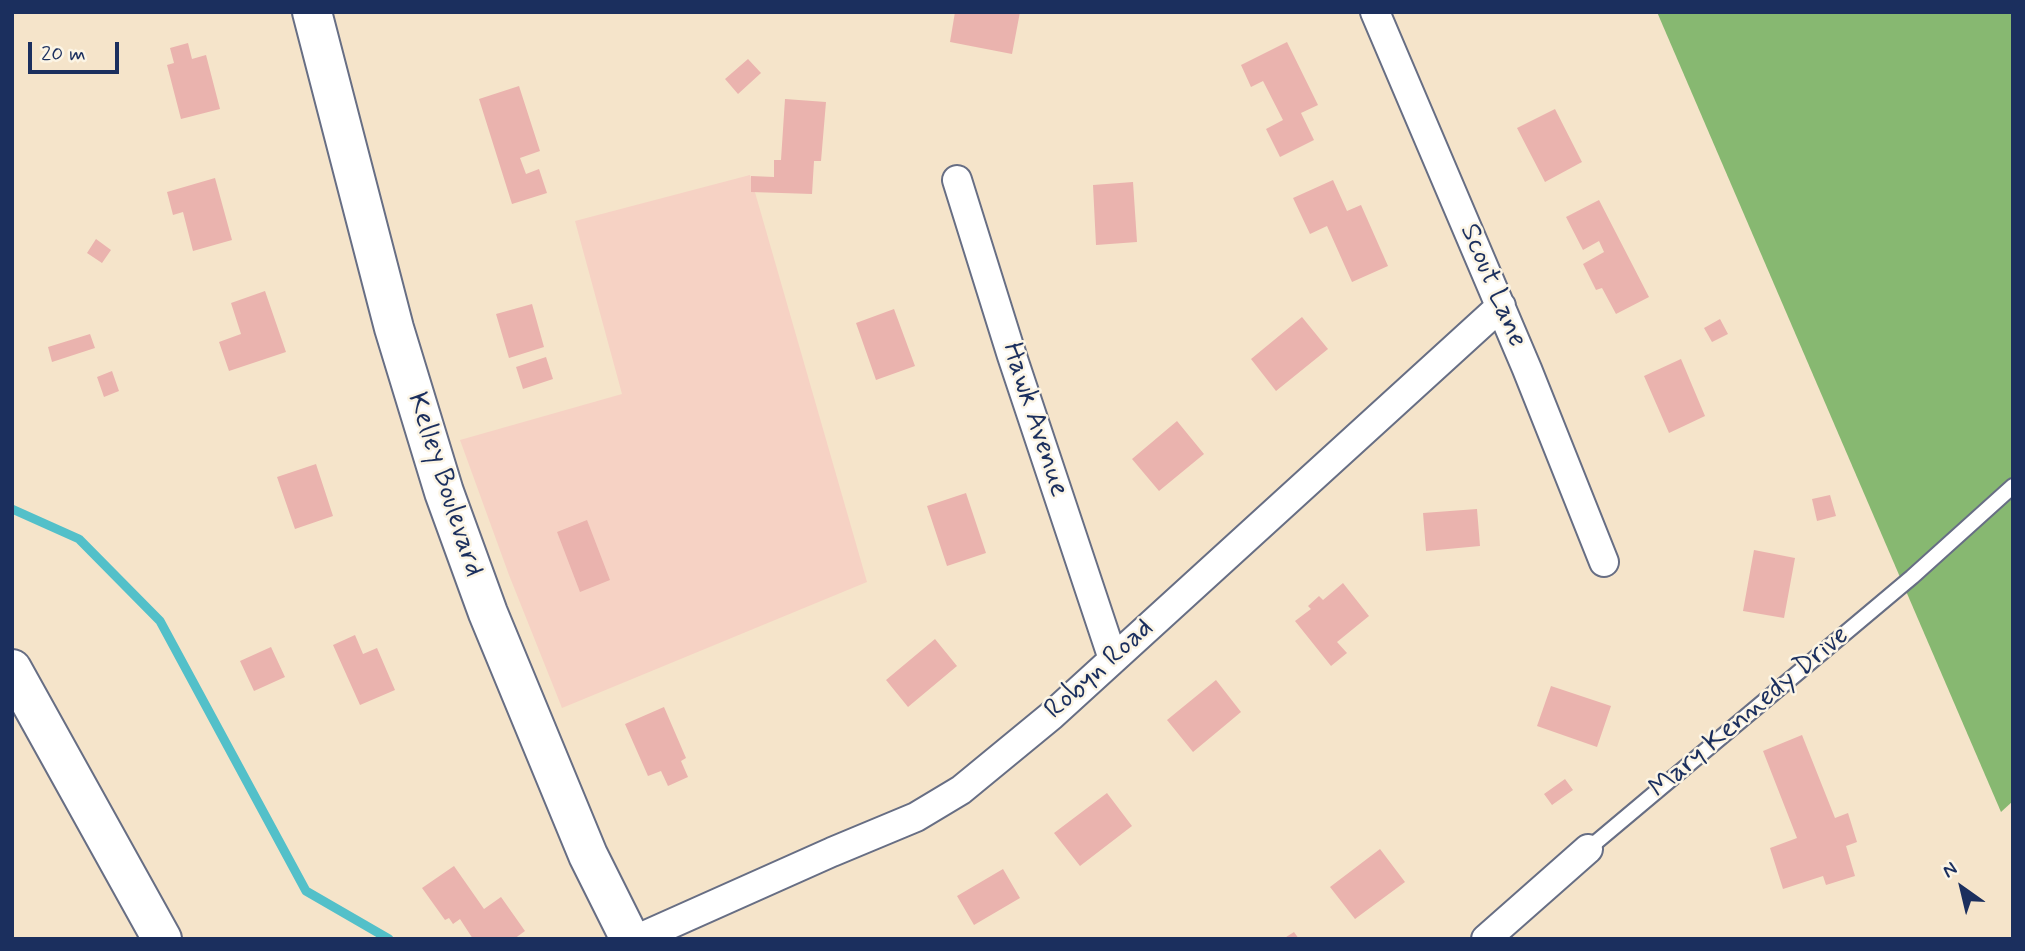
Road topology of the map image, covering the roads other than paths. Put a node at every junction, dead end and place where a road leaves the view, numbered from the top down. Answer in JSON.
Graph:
{"nodes":[{"id":1,"x":312,"y":12,"type":"edge"},
{"id":2,"x":1375,"y":12,"type":"edge"},
{"id":3,"x":957,"y":180,"type":"dead end"},
{"id":4,"x":1501,"y":306,"type":"junction"},
{"id":5,"x":2013,"y":486,"type":"edge"},
{"id":6,"x":1604,"y":562,"type":"dead end"},
{"id":7,"x":1113,"y":659,"type":"junction"},
{"id":8,"x":12,"y":669,"type":"edge"},
{"id":9,"x":1588,"y":849,"type":"joint"},
{"id":10,"x":162,"y":939,"type":"edge"},
{"id":11,"x":629,"y":939,"type":"edge"},
{"id":12,"x":637,"y":939,"type":"edge"},
{"id":13,"x":1486,"y":939,"type":"edge"}],
"edges":[{"from":1,"to":11,"type":"main road","name":"Kelley Boulevard"},
{"from":2,"to":4,"type":"street","name":"Scout Lane"},
{"from":3,"to":7,"type":"street","name":"Hawk Avenue"},
{"from":4,"to":6,"type":"street","name":"Scout Lane"},
{"from":4,"to":7,"type":"street","name":"Robyn Road"},
{"from":5,"to":9,"type":"lane","name":"Mary Kennedy Drive"},
{"from":7,"to":12,"type":"street","name":"Robyn Road"},
{"from":8,"to":10,"type":"main road"},
{"from":9,"to":13,"type":"street","name":"Mary Kennedy Drive"}]}
